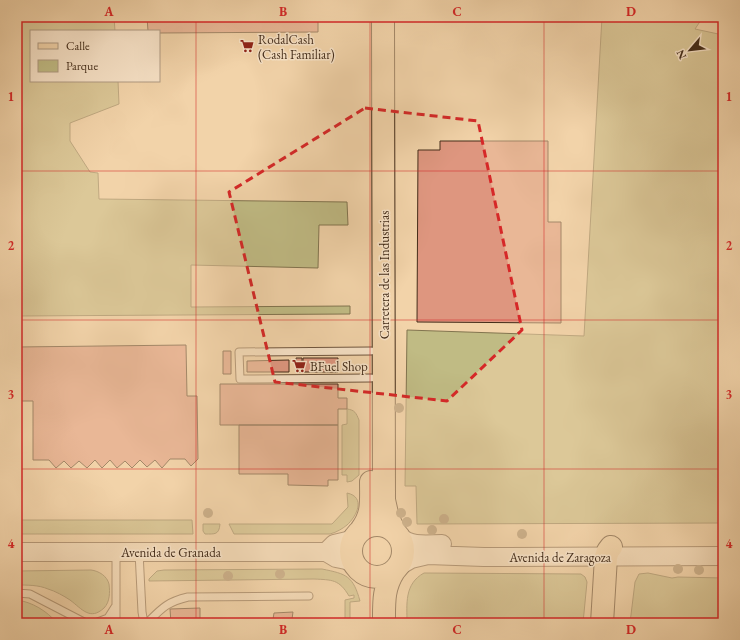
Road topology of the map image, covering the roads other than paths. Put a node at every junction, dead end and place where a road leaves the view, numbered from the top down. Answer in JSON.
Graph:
{"nodes":[{"id":1,"x":369,"y":17,"type":"edge"},
{"id":2,"x":383,"y":17,"type":"edge"},
{"id":3,"x":371,"y":351,"type":"junction"},
{"id":4,"x":371,"y":378,"type":"junction"},
{"id":5,"x":358,"y":533,"type":"junction"},
{"id":6,"x":398,"y":534,"type":"junction"},
{"id":7,"x":723,"y":545,"type":"edge"},
{"id":8,"x":17,"y":552,"type":"edge"},
{"id":9,"x":116,"y":552,"type":"junction"},
{"id":10,"x":139,"y":552,"type":"junction"},
{"id":11,"x":326,"y":552,"type":"junction"},
{"id":12,"x":614,"y":552,"type":"junction"},
{"id":13,"x":723,"y":556,"type":"edge"},
{"id":14,"x":396,"y":568,"type":"junction"},
{"id":15,"x":360,"y":569,"type":"junction"},
{"id":16,"x":17,"y":593,"type":"edge"},
{"id":17,"x":308,"y":596,"type":"dead end"},
{"id":18,"x":116,"y":605,"type":"junction"},
{"id":19,"x":87,"y":623,"type":"edge"},
{"id":20,"x":91,"y":623,"type":"edge"},
{"id":21,"x":95,"y":623,"type":"edge"},
{"id":22,"x":116,"y":623,"type":"edge"},
{"id":23,"x":146,"y":623,"type":"edge"},
{"id":24,"x":373,"y":623,"type":"edge"},
{"id":25,"x":384,"y":623,"type":"edge"},
{"id":26,"x":602,"y":623,"type":"edge"},
{"id":27,"x":614,"y":623,"type":"edge"}],
"edges":[{"from":1,"to":3,"type":"main road","name":"Carretera de las Industrias"},
{"from":2,"to":6,"type":"main road","name":"Carretera de las Industrias"},
{"from":3,"to":4,"type":"main road","name":"Carretera de las Industrias"},
{"from":3,"to":4,"type":"lane"},
{"from":4,"to":5,"type":"main road","name":"Carretera de las Industrias"},
{"from":5,"to":6,"type":"main road"},
{"from":5,"to":11,"type":"street"},
{"from":5,"to":15,"type":"main road"},
{"from":6,"to":12,"type":"street","name":"Avenida de Zaragoza"},
{"from":6,"to":14,"type":"main road"},
{"from":7,"to":12,"type":"street","name":"Avenida de Zaragoza"},
{"from":8,"to":9,"type":"street","name":"Avenida de Granada"},
{"from":9,"to":10,"type":"street","name":"Avenida de Granada"},
{"from":9,"to":18,"type":"lane"},
{"from":10,"to":11,"type":"street","name":"Avenida de Granada"},
{"from":10,"to":23,"type":"lane"},
{"from":11,"to":15,"type":"street","name":"Avenida de Granada"},
{"from":12,"to":13,"type":"street","name":"Avenida de Zaragoza"},
{"from":12,"to":14,"type":"street","name":"Avenida de Zaragoza"},
{"from":12,"to":26,"type":"main road"},
{"from":12,"to":27,"type":"main road"},
{"from":14,"to":15,"type":"main road"},
{"from":14,"to":25,"type":"main road"},
{"from":15,"to":24,"type":"main road"},
{"from":16,"to":19,"type":"lane"},
{"from":17,"to":23,"type":"lane"},
{"from":18,"to":21,"type":"lane"},
{"from":18,"to":22,"type":"lane"},
{"from":19,"to":20,"type":"lane"}]}
